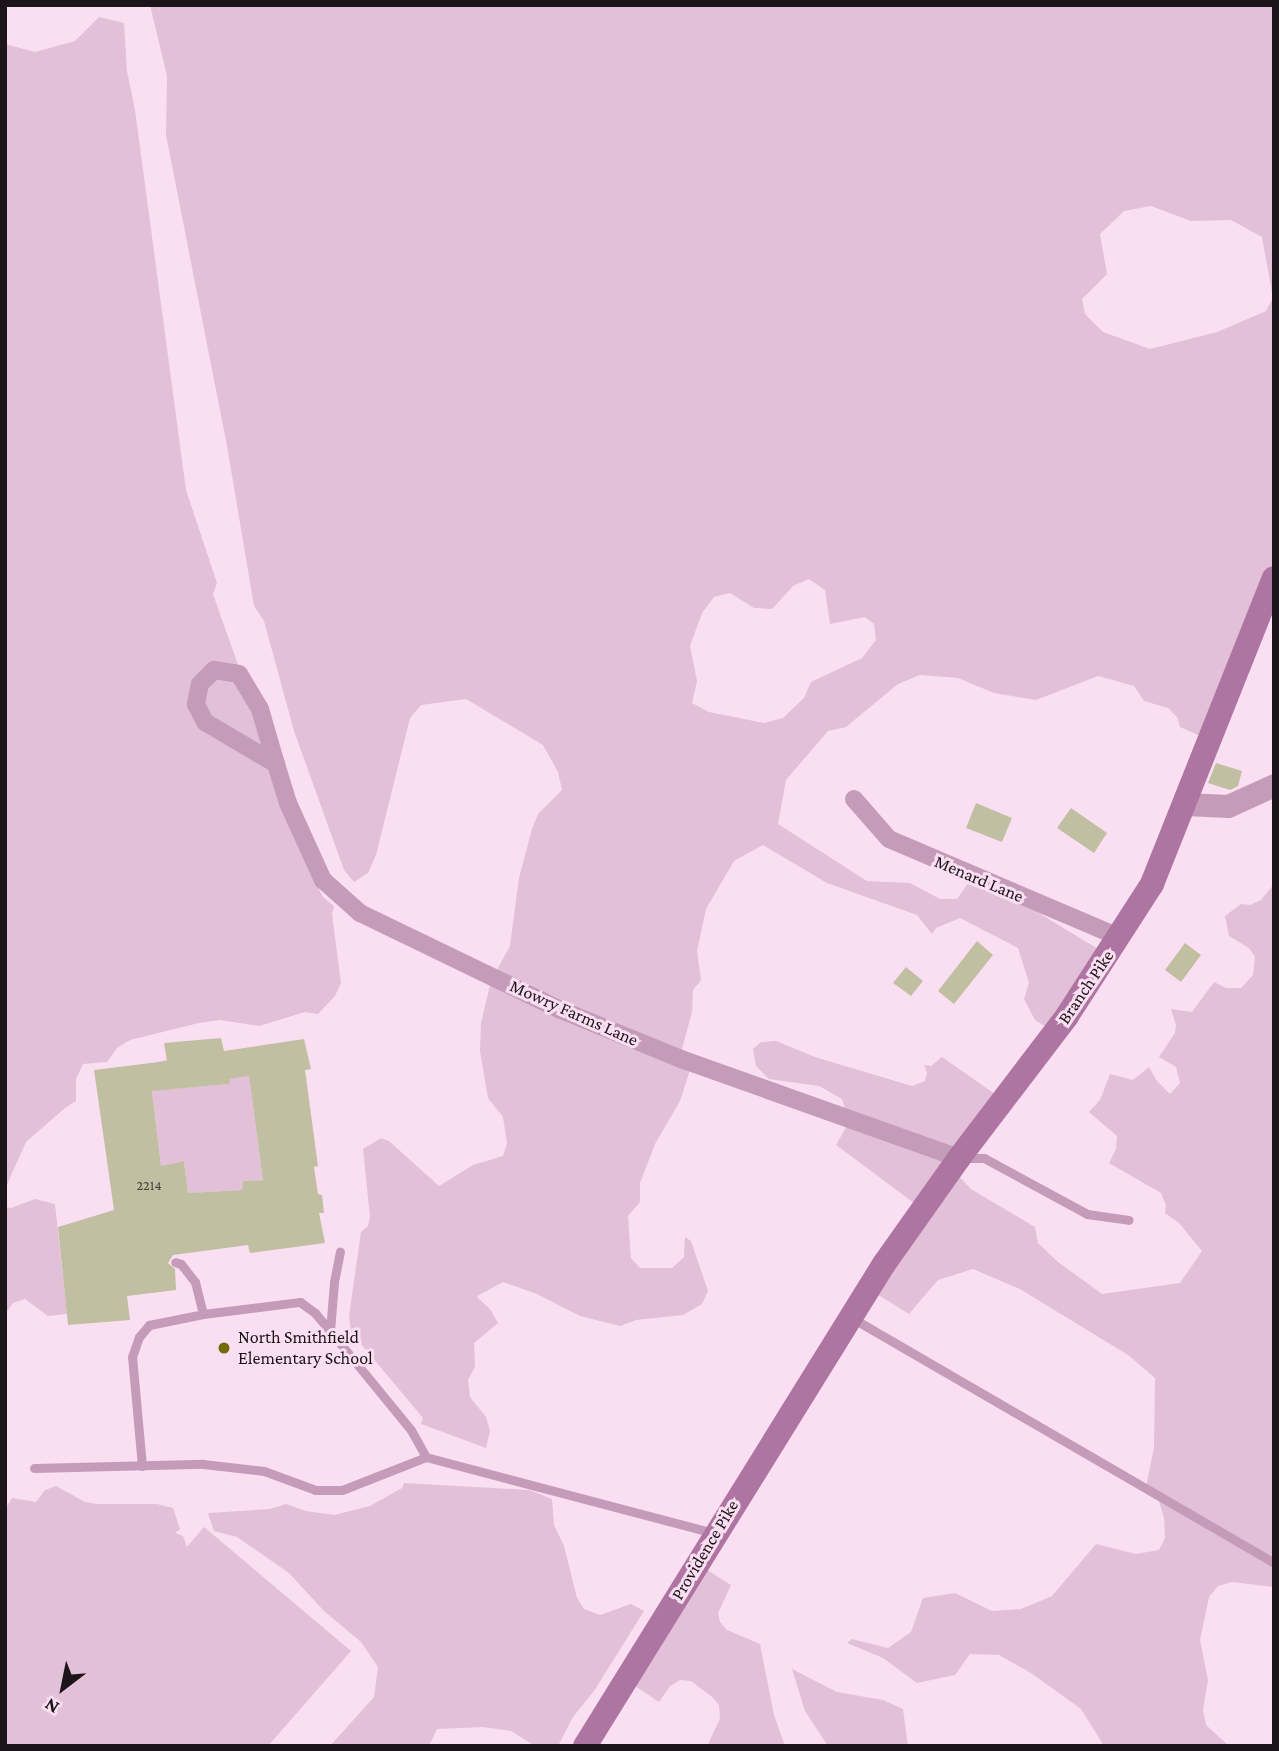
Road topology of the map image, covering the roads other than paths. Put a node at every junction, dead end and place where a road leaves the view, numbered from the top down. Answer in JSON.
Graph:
{"nodes":[{"id":1,"x":1274,"y":579,"type":"edge"},
{"id":2,"x":276,"y":764,"type":"junction"},
{"id":3,"x":1274,"y":785,"type":"edge"},
{"id":4,"x":854,"y":799,"type":"dead end"},
{"id":5,"x":1185,"y":804,"type":"junction"},
{"id":6,"x":1119,"y":937,"type":"junction"},
{"id":7,"x":959,"y":1158,"type":"junction"},
{"id":8,"x":1129,"y":1220,"type":"dead end"},
{"id":9,"x":340,"y":1252,"type":"dead end"},
{"id":10,"x":174,"y":1262,"type":"dead end"},
{"id":11,"x":203,"y":1314,"type":"junction"},
{"id":12,"x":851,"y":1317,"type":"junction"},
{"id":13,"x":330,"y":1331,"type":"junction"},
{"id":14,"x":826,"y":1354,"type":"joint"},
{"id":15,"x":426,"y":1457,"type":"junction"},
{"id":16,"x":142,"y":1466,"type":"junction"},
{"id":17,"x":34,"y":1468,"type":"dead end"},
{"id":18,"x":714,"y":1533,"type":"junction"},
{"id":19,"x":1274,"y":1563,"type":"edge"},
{"id":20,"x":585,"y":1746,"type":"edge"}],
"edges":[{"from":1,"to":5,"type":"main road","name":"Branch Pike"},
{"from":2,"to":2,"type":"street","name":"Mowry Farms Lane"},
{"from":2,"to":7,"type":"street","name":"Mowry Farms Lane"},
{"from":3,"to":5,"type":"street"},
{"from":4,"to":6,"type":"street","name":"Menard Lane"},
{"from":5,"to":6,"type":"main road","name":"Branch Pike"},
{"from":6,"to":7,"type":"main road","name":"Branch Pike"},
{"from":7,"to":8,"type":"lane"},
{"from":7,"to":12,"type":"main road","name":"Branch Pike"},
{"from":9,"to":13,"type":"lane"},
{"from":10,"to":11,"type":"lane"},
{"from":11,"to":13,"type":"lane"},
{"from":11,"to":16,"type":"lane"},
{"from":12,"to":14,"type":"main road","name":"Branch Pike"},
{"from":12,"to":19,"type":"lane"},
{"from":13,"to":15,"type":"lane"},
{"from":14,"to":18,"type":"main road","name":"Providence Pike"},
{"from":15,"to":16,"type":"lane"},
{"from":15,"to":18,"type":"lane"},
{"from":16,"to":17,"type":"lane"},
{"from":18,"to":20,"type":"main road","name":"Providence Pike"}]}
